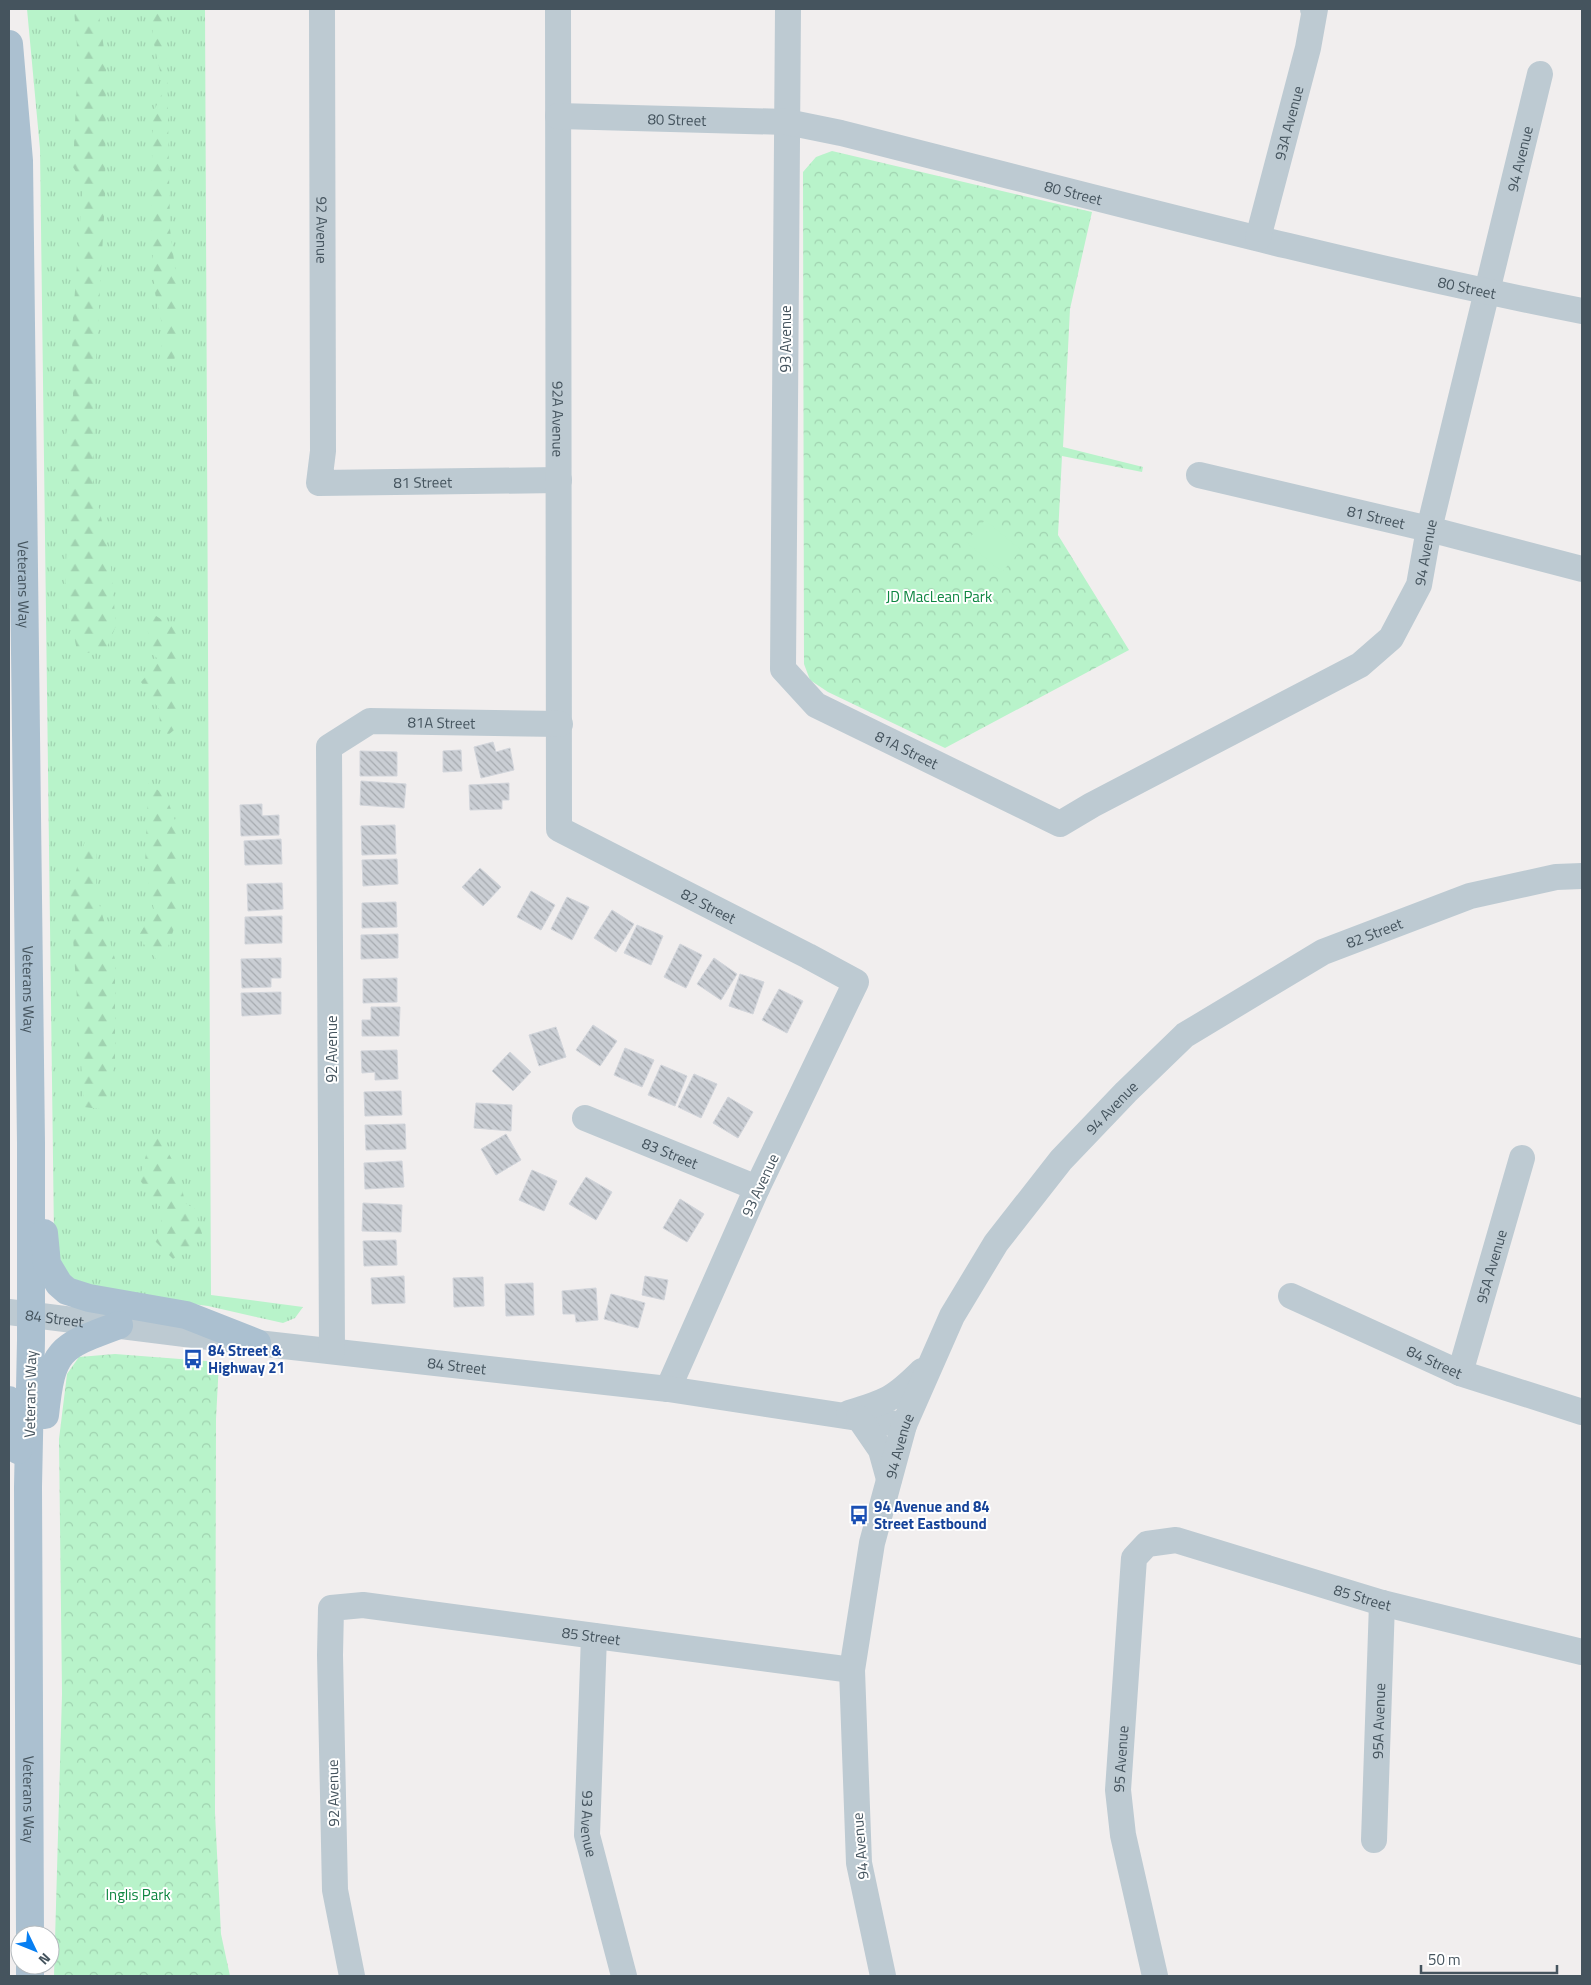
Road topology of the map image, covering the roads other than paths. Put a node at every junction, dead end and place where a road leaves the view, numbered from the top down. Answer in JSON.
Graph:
{"nodes":[{"id":1,"x":322,"y":9,"type":"edge"},
{"id":2,"x":558,"y":9,"type":"edge"},
{"id":3,"x":788,"y":9,"type":"edge"},
{"id":4,"x":1313,"y":9,"type":"edge"},
{"id":5,"x":9,"y":44,"type":"edge"},
{"id":6,"x":1540,"y":74,"type":"dead end"},
{"id":7,"x":558,"y":116,"type":"junction"},
{"id":8,"x":787,"y":122,"type":"junction"},
{"id":9,"x":1258,"y":238,"type":"junction"},
{"id":10,"x":1487,"y":292,"type":"junction"},
{"id":11,"x":1582,"y":311,"type":"edge"},
{"id":12,"x":323,"y":451,"type":"joint"},
{"id":13,"x":1199,"y":475,"type":"dead end"},
{"id":14,"x":559,"y":480,"type":"junction"},
{"id":15,"x":1428,"y":529,"type":"junction"},
{"id":16,"x":1582,"y":569,"type":"edge"},
{"id":17,"x":783,"y":668,"type":"joint"},
{"id":18,"x":560,"y":724,"type":"junction"},
{"id":19,"x":329,"y":747,"type":"joint"},
{"id":20,"x":1043,"y":816,"type":"joint"},
{"id":21,"x":559,"y":829,"type":"joint"},
{"id":22,"x":1582,"y":876,"type":"edge"},
{"id":23,"x":856,"y":982,"type":"joint"},
{"id":24,"x":1185,"y":1035,"type":"joint"},
{"id":25,"x":585,"y":1118,"type":"dead end"},
{"id":26,"x":31,"y":1143,"type":"junction"},
{"id":27,"x":1522,"y":1158,"type":"dead end"},
{"id":28,"x":757,"y":1188,"type":"junction"},
{"id":29,"x":1291,"y":1296,"type":"dead end"},
{"id":30,"x":9,"y":1297,"type":"edge"},
{"id":31,"x":20,"y":1314,"type":"edge"},
{"id":32,"x":119,"y":1326,"type":"junction"},
{"id":33,"x":257,"y":1343,"type":"junction"},
{"id":34,"x":332,"y":1351,"type":"junction"},
{"id":35,"x":932,"y":1361,"type":"junction"},
{"id":36,"x":1460,"y":1373,"type":"junction"},
{"id":37,"x":668,"y":1389,"type":"junction"},
{"id":38,"x":9,"y":1400,"type":"edge"},
{"id":39,"x":1582,"y":1412,"type":"edge"},
{"id":40,"x":850,"y":1417,"type":"junction"},
{"id":41,"x":904,"y":1425,"type":"junction"},
{"id":42,"x":29,"y":1455,"type":"junction"},
{"id":43,"x":889,"y":1478,"type":"junction"},
{"id":44,"x":28,"y":1487,"type":"junction"},
{"id":45,"x":1147,"y":1544,"type":"joint"},
{"id":46,"x":1382,"y":1603,"type":"junction"},
{"id":47,"x":331,"y":1608,"type":"joint"},
{"id":48,"x":594,"y":1636,"type":"junction"},
{"id":49,"x":1582,"y":1652,"type":"edge"},
{"id":50,"x":852,"y":1670,"type":"junction"},
{"id":51,"x":1374,"y":1840,"type":"dead end"},
{"id":52,"x":30,"y":1925,"type":"edge"},
{"id":53,"x":352,"y":1976,"type":"edge"},
{"id":54,"x":624,"y":1976,"type":"edge"},
{"id":55,"x":883,"y":1976,"type":"edge"},
{"id":56,"x":1155,"y":1976,"type":"edge"}],
"edges":[{"from":1,"to":12,"type":"street","name":"92 Avenue"},
{"from":2,"to":7,"type":"street","name":"92A Avenue"},
{"from":3,"to":8,"type":"street","name":"93 Avenue"},
{"from":4,"to":9,"type":"street","name":"93A Avenue"},
{"from":5,"to":26,"type":"main road","name":"Veterans Way"},
{"from":6,"to":10,"type":"street","name":"94 Avenue"},
{"from":7,"to":8,"type":"street","name":"80 Street"},
{"from":7,"to":14,"type":"street","name":"92A Avenue"},
{"from":8,"to":9,"type":"street","name":"80 Street"},
{"from":8,"to":17,"type":"street","name":"93 Avenue"},
{"from":9,"to":10,"type":"street","name":"80 Street"},
{"from":10,"to":11,"type":"street","name":"80 Street"},
{"from":10,"to":15,"type":"street","name":"94 Avenue"},
{"from":12,"to":14,"type":"street","name":"81 Street"},
{"from":13,"to":15,"type":"street","name":"81 Street"},
{"from":14,"to":18,"type":"street","name":"92A Avenue"},
{"from":15,"to":16,"type":"street","name":"81 Street"},
{"from":15,"to":20,"type":"street","name":"94 Avenue"},
{"from":17,"to":20,"type":"street","name":"81A Street"},
{"from":18,"to":19,"type":"street","name":"81A Street"},
{"from":18,"to":21,"type":"street","name":"92A Avenue"},
{"from":19,"to":34,"type":"street","name":"92 Avenue"},
{"from":21,"to":23,"type":"street","name":"82 Street"},
{"from":22,"to":24,"type":"street","name":"82 Street"},
{"from":23,"to":28,"type":"street","name":"93 Avenue"},
{"from":24,"to":35,"type":"street","name":"94 Avenue"},
{"from":25,"to":28,"type":"street","name":"83 Street"},
{"from":26,"to":31,"type":"main road","name":"Veterans Way"},
{"from":26,"to":33,"type":"main road"},
{"from":27,"to":36,"type":"street","name":"95A Avenue"},
{"from":28,"to":37,"type":"street","name":"93 Avenue"},
{"from":29,"to":36,"type":"street","name":"84 Street"},
{"from":30,"to":31,"type":"main road"},
{"from":31,"to":32,"type":"street","name":"84 Street"},
{"from":31,"to":42,"type":"main road","name":"Veterans Way"},
{"from":32,"to":33,"type":"street","name":"84 Street"},
{"from":32,"to":42,"type":"main road"},
{"from":33,"to":34,"type":"street","name":"84 Street"},
{"from":34,"to":37,"type":"street","name":"84 Street"},
{"from":35,"to":40,"type":"street"},
{"from":35,"to":41,"type":"street","name":"94 Avenue"},
{"from":36,"to":39,"type":"street","name":"84 Street"},
{"from":37,"to":40,"type":"street","name":"84 Street"},
{"from":38,"to":44,"type":"main road"},
{"from":40,"to":41,"type":"street","name":"84 Street"},
{"from":40,"to":43,"type":"street"},
{"from":41,"to":43,"type":"street","name":"94 Avenue"},
{"from":42,"to":44,"type":"main road","name":"Veterans Way"},
{"from":43,"to":50,"type":"street","name":"94 Avenue"},
{"from":44,"to":52,"type":"main road","name":"Veterans Way"},
{"from":45,"to":46,"type":"street","name":"85 Street"},
{"from":45,"to":56,"type":"street","name":"95 Avenue"},
{"from":46,"to":49,"type":"street","name":"85 Street"},
{"from":46,"to":51,"type":"street","name":"95A Avenue"},
{"from":47,"to":48,"type":"street","name":"85 Street"},
{"from":47,"to":53,"type":"street","name":"92 Avenue"},
{"from":48,"to":50,"type":"street","name":"85 Street"},
{"from":48,"to":54,"type":"street","name":"93 Avenue"},
{"from":50,"to":55,"type":"street","name":"94 Avenue"}]}
